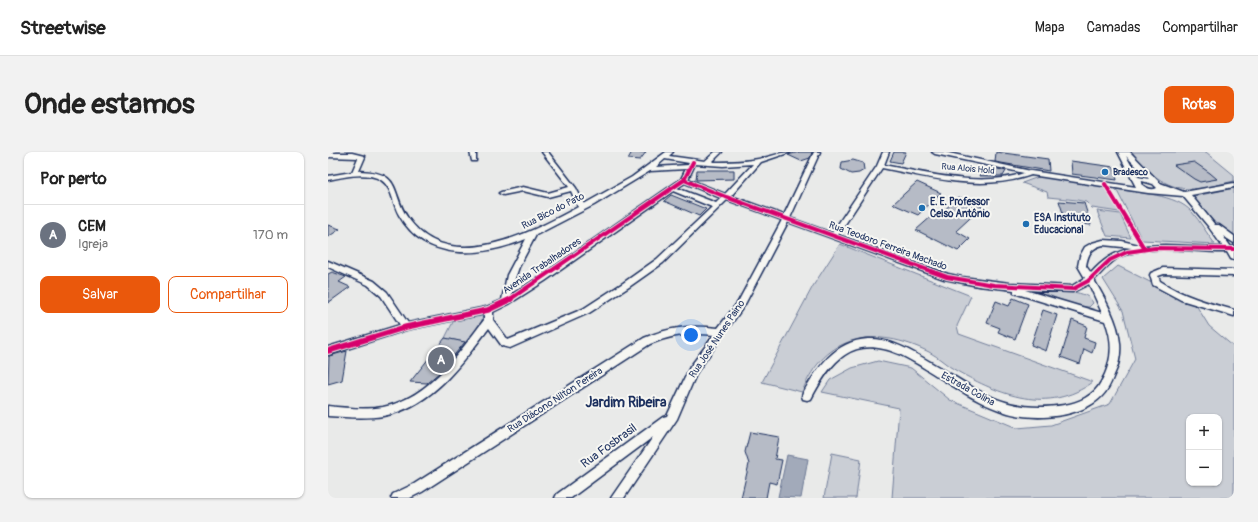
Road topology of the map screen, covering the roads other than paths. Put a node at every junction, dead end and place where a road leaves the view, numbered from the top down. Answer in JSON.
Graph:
{"nodes":[{"id":1,"x":473,"y":152,"type":"edge"},
{"id":2,"x":545,"y":152,"type":"edge"},
{"id":3,"x":719,"y":152,"type":"edge"},
{"id":4,"x":788,"y":152,"type":"edge"},
{"id":5,"x":817,"y":152,"type":"edge"},
{"id":6,"x":886,"y":152,"type":"edge"},
{"id":7,"x":935,"y":152,"type":"edge"},
{"id":8,"x":1121,"y":152,"type":"edge"},
{"id":9,"x":1126,"y":152,"type":"edge"},
{"id":10,"x":328,"y":154,"type":"edge"},
{"id":11,"x":667,"y":154,"type":"edge"},
{"id":12,"x":474,"y":160,"type":"dead end"},
{"id":13,"x":759,"y":161,"type":"junction"},
{"id":14,"x":706,"y":163,"type":"junction"},
{"id":15,"x":692,"y":164,"type":"junction"},
{"id":16,"x":880,"y":166,"type":"junction"},
{"id":17,"x":648,"y":169,"type":"junction"},
{"id":18,"x":1031,"y":173,"type":"junction"},
{"id":19,"x":354,"y":174,"type":"junction"},
{"id":20,"x":328,"y":178,"type":"edge"},
{"id":21,"x":684,"y":180,"type":"junction"},
{"id":22,"x":1137,"y":182,"type":"junction"},
{"id":23,"x":1234,"y":184,"type":"edge"},
{"id":24,"x":573,"y":188,"type":"junction"},
{"id":25,"x":672,"y":188,"type":"junction"},
{"id":26,"x":1155,"y":188,"type":"junction"},
{"id":27,"x":503,"y":193,"type":"dead end"},
{"id":28,"x":1174,"y":195,"type":"junction"},
{"id":29,"x":1187,"y":195,"type":"junction"},
{"id":30,"x":726,"y":197,"type":"junction"},
{"id":31,"x":717,"y":206,"type":"junction"},
{"id":32,"x":582,"y":207,"type":"junction"},
{"id":33,"x":1201,"y":212,"type":"junction"},
{"id":34,"x":786,"y":219,"type":"junction"},
{"id":35,"x":1211,"y":224,"type":"junction"},
{"id":36,"x":532,"y":235,"type":"junction"},
{"id":37,"x":834,"y":235,"type":"junction"},
{"id":38,"x":1234,"y":240,"type":"edge"},
{"id":39,"x":1144,"y":248,"type":"junction"},
{"id":40,"x":1233,"y":252,"type":"edge"},
{"id":41,"x":328,"y":264,"type":"edge"},
{"id":42,"x":1234,"y":273,"type":"edge"},
{"id":43,"x":1091,"y":279,"type":"junction"},
{"id":44,"x":1003,"y":286,"type":"junction"},
{"id":45,"x":506,"y":302,"type":"junction"},
{"id":46,"x":488,"y":310,"type":"junction"},
{"id":47,"x":1234,"y":313,"type":"edge"},
{"id":48,"x":1110,"y":320,"type":"junction"},
{"id":49,"x":489,"y":322,"type":"junction"},
{"id":50,"x":406,"y":327,"type":"junction"},
{"id":51,"x":721,"y":332,"type":"junction"},
{"id":52,"x":328,"y":351,"type":"edge"},
{"id":53,"x":807,"y":396,"type":"dead end"},
{"id":54,"x":328,"y":411,"type":"edge"},
{"id":55,"x":673,"y":416,"type":"junction"},
{"id":56,"x":397,"y":498,"type":"edge"},
{"id":57,"x":560,"y":498,"type":"edge"},
{"id":58,"x":617,"y":498,"type":"edge"}],
"edges":[{"from":1,"to":12,"type":"street"},
{"from":2,"to":24,"type":"street"},
{"from":3,"to":14,"type":"street"},
{"from":4,"to":13,"type":"street","name":"Rua Bico do Pato"},
{"from":5,"to":34,"type":"street","name":"Rua José Nunes Paino"},
{"from":6,"to":16,"type":"street"},
{"from":7,"to":18,"type":"street"},
{"from":8,"to":22,"type":"street"},
{"from":9,"to":26,"type":"street"},
{"from":10,"to":19,"type":"street"},
{"from":11,"to":15,"type":"street","name":"Rua Bico do Pato"},
{"from":11,"to":17,"type":"street","name":"Rua Bico do Pato"},
{"from":13,"to":14,"type":"street","name":"Rua Bico do Pato"},
{"from":13,"to":30,"type":"street"},
{"from":14,"to":15,"type":"street","name":"Rua Bico do Pato"},
{"from":15,"to":17,"type":"street","name":"Rua Bico do Pato"},
{"from":15,"to":21,"type":"street","name":"Avenida Trabalhadores"},
{"from":16,"to":18,"type":"street","name":"Rua Alois Hold"},
{"from":16,"to":37,"type":"street"},
{"from":17,"to":32,"type":"street","name":"Rua Bico do Pato"},
{"from":18,"to":26,"type":"street"},
{"from":19,"to":20,"type":"street","name":"Rua Bico do Pato"},
{"from":19,"to":36,"type":"street","name":"Rua Bico do Pato"},
{"from":21,"to":25,"type":"street","name":"Avenida Trabalhadores"},
{"from":21,"to":30,"type":"street","name":"Rua Teodoro Ferreira Machado"},
{"from":22,"to":26,"type":"street"},
{"from":22,"to":26,"type":"street"},
{"from":23,"to":29,"type":"street"},
{"from":24,"to":27,"type":"street"},
{"from":24,"to":32,"type":"street"},
{"from":25,"to":31,"type":"street"},
{"from":25,"to":45,"type":"street","name":"Avenida Trabalhadores"},
{"from":26,"to":28,"type":"street"},
{"from":26,"to":29,"type":"street"},
{"from":28,"to":29,"type":"street"},
{"from":28,"to":33,"type":"street"},
{"from":29,"to":33,"type":"street"},
{"from":30,"to":31,"type":"street"},
{"from":30,"to":34,"type":"street","name":"Rua Teodoro Ferreira Machado"},
{"from":31,"to":49,"type":"street"},
{"from":32,"to":36,"type":"street","name":"Rua Bico do Pato"},
{"from":33,"to":35,"type":"street"},
{"from":34,"to":37,"type":"street","name":"Rua Teodoro Ferreira Machado"},
{"from":34,"to":51,"type":"street","name":"Rua José Nunes Paino"},
{"from":35,"to":38,"type":"street"},
{"from":35,"to":40,"type":"street"},
{"from":36,"to":45,"type":"street"},
{"from":37,"to":44,"type":"street","name":"Rua Teodoro Ferreira Machado"},
{"from":39,"to":40,"type":"street"},
{"from":39,"to":43,"type":"street"},
{"from":39,"to":43,"type":"street","name":"Estrada Colina"},
{"from":41,"to":50,"type":"street"},
{"from":42,"to":47,"type":"street"},
{"from":43,"to":44,"type":"street","name":"Rua Teodoro Ferreira Machado"},
{"from":43,"to":48,"type":"street","name":"Estrada Colina"},
{"from":44,"to":48,"type":"street"},
{"from":45,"to":46,"type":"street","name":"Avenida Trabalhadores"},
{"from":46,"to":49,"type":"street"},
{"from":46,"to":50,"type":"street","name":"Avenida Trabalhadores"},
{"from":48,"to":53,"type":"street","name":"Estrada Colina"},
{"from":49,"to":54,"type":"street"},
{"from":50,"to":52,"type":"street","name":"Avenida Trabalhadores"},
{"from":51,"to":55,"type":"street","name":"Rua José Nunes Paino"},
{"from":51,"to":56,"type":"street","name":"Rua Diácono Nilton Pereira"},
{"from":55,"to":57,"type":"street","name":"Rua Fosbrasil"},
{"from":55,"to":58,"type":"street","name":"Rua José Nunes Paino"}]}
